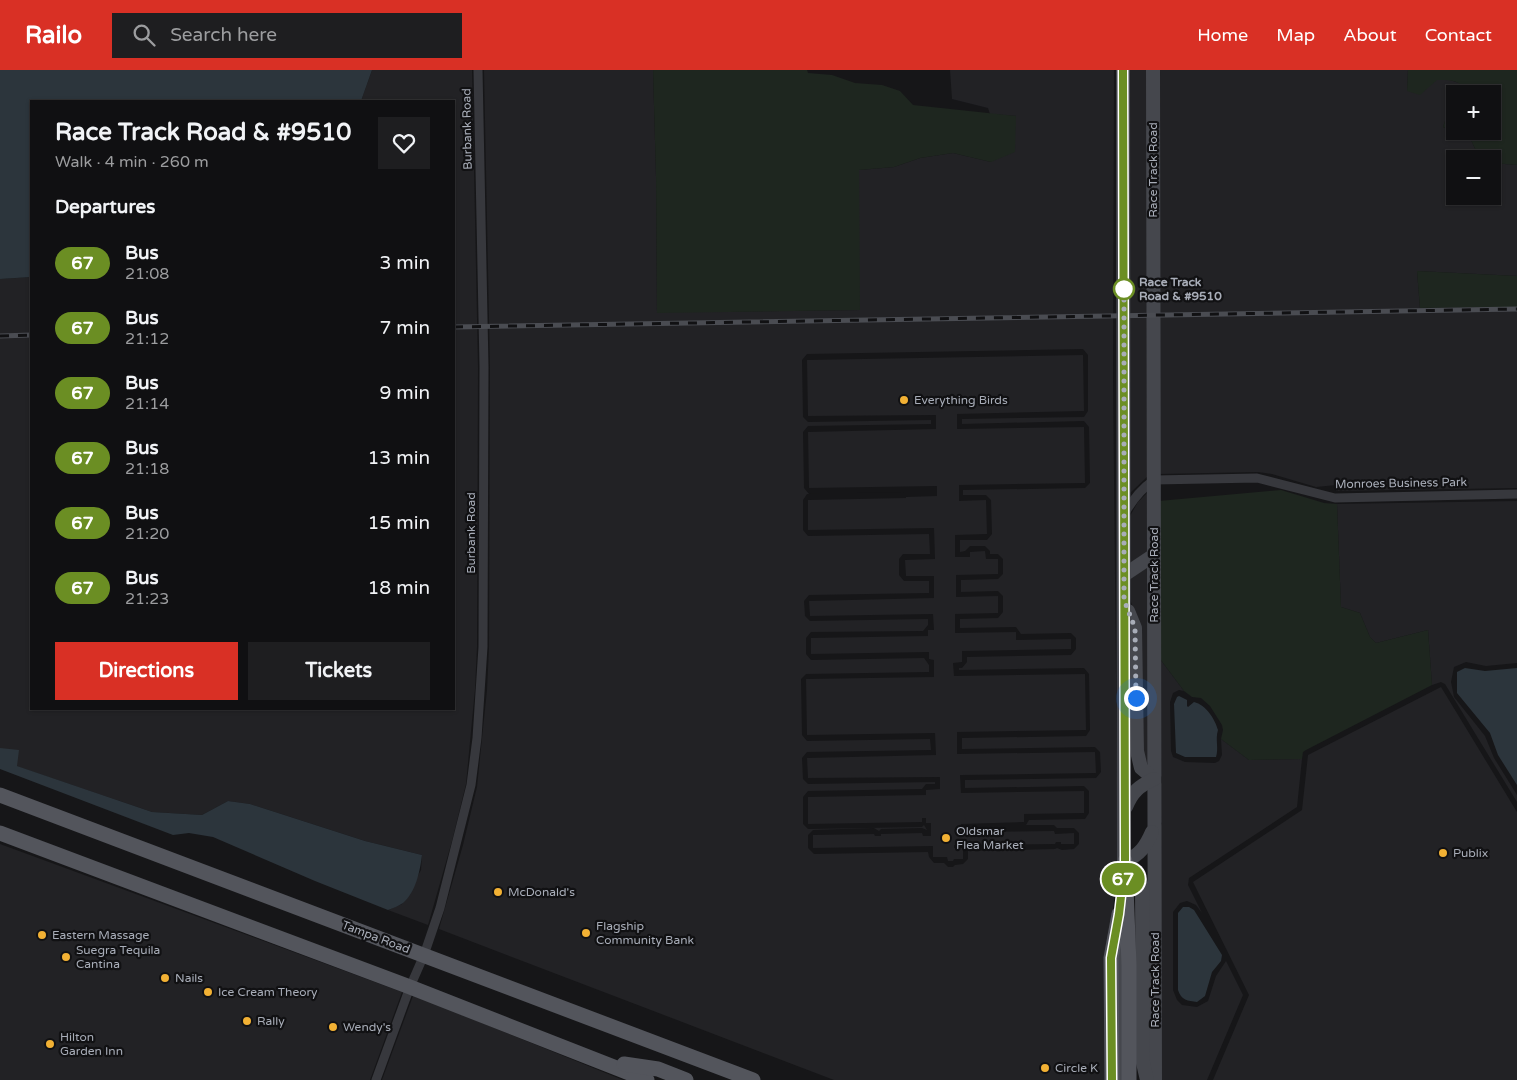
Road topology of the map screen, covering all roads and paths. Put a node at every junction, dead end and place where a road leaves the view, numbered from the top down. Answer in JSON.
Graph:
{"nodes":[{"id":1,"x":478,"y":70,"type":"edge"},
{"id":2,"x":1123,"y":70,"type":"edge"},
{"id":3,"x":1153,"y":70,"type":"edge"},
{"id":4,"x":1154,"y":480,"type":"junction"},
{"id":5,"x":1517,"y":494,"type":"edge"},
{"id":6,"x":1124,"y":515,"type":"junction"},
{"id":7,"x":1154,"y":555,"type":"junction"},
{"id":8,"x":1124,"y":575,"type":"junction"},
{"id":9,"x":1124,"y":600,"type":"junction"},
{"id":10,"x":1154,"y":779,"type":"junction"},
{"id":11,"x":0,"y":795,"type":"edge"},
{"id":12,"x":1125,"y":809,"type":"junction"},
{"id":13,"x":1154,"y":826,"type":"junction"},
{"id":14,"x":0,"y":834,"type":"edge"},
{"id":15,"x":1125,"y":861,"type":"junction"},
{"id":16,"x":1119,"y":914,"type":"junction"},
{"id":17,"x":424,"y":955,"type":"junction"},
{"id":18,"x":410,"y":987,"type":"junction"},
{"id":19,"x":600,"y":1061,"type":"junction"},
{"id":20,"x":376,"y":1080,"type":"edge"},
{"id":21,"x":647,"y":1080,"type":"edge"},
{"id":22,"x":686,"y":1080,"type":"edge"},
{"id":23,"x":753,"y":1080,"type":"edge"},
{"id":24,"x":1112,"y":1080,"type":"edge"},
{"id":25,"x":1120,"y":1080,"type":"edge"},
{"id":26,"x":1129,"y":1080,"type":"edge"},
{"id":27,"x":1147,"y":1080,"type":"edge"},
{"id":28,"x":1155,"y":1080,"type":"edge"}],
"edges":[{"from":1,"to":17,"type":"street","name":"Burbank Road"},
{"from":2,"to":6,"type":"main road"},
{"from":3,"to":4,"type":"main road","name":"Race Track Road"},
{"from":4,"to":5,"type":"street","name":"Monroes Business Park"},
{"from":4,"to":6,"type":"street"},
{"from":4,"to":7,"type":"main road","name":"Race Track Road"},
{"from":6,"to":8,"type":"main road"},
{"from":7,"to":8,"type":"main road"},
{"from":7,"to":10,"type":"main road","name":"Race Track Road"},
{"from":8,"to":9,"type":"main road"},
{"from":9,"to":10,"type":"main road"},
{"from":9,"to":12,"type":"main road"},
{"from":10,"to":12,"type":"main road"},
{"from":10,"to":13,"type":"main road","name":"Race Track Road"},
{"from":11,"to":17,"type":"main road","name":"Tampa Road"},
{"from":12,"to":15,"type":"main road"},
{"from":13,"to":15,"type":"main road"},
{"from":13,"to":28,"type":"main road","name":"Race Track Road"},
{"from":14,"to":18,"type":"main road"},
{"from":15,"to":16,"type":"main road"},
{"from":15,"to":26,"type":"main road"},
{"from":15,"to":27,"type":"main road"},
{"from":16,"to":24,"type":"main road"},
{"from":16,"to":25,"type":"main road"},
{"from":17,"to":18,"type":"street","name":"Burbank Road"},
{"from":17,"to":23,"type":"main road","name":"Tampa Road"},
{"from":18,"to":19,"type":"main road"},
{"from":18,"to":20,"type":"street","name":"Burbank Road"},
{"from":19,"to":21,"type":"main road"},
{"from":19,"to":22,"type":"main road"}]}
